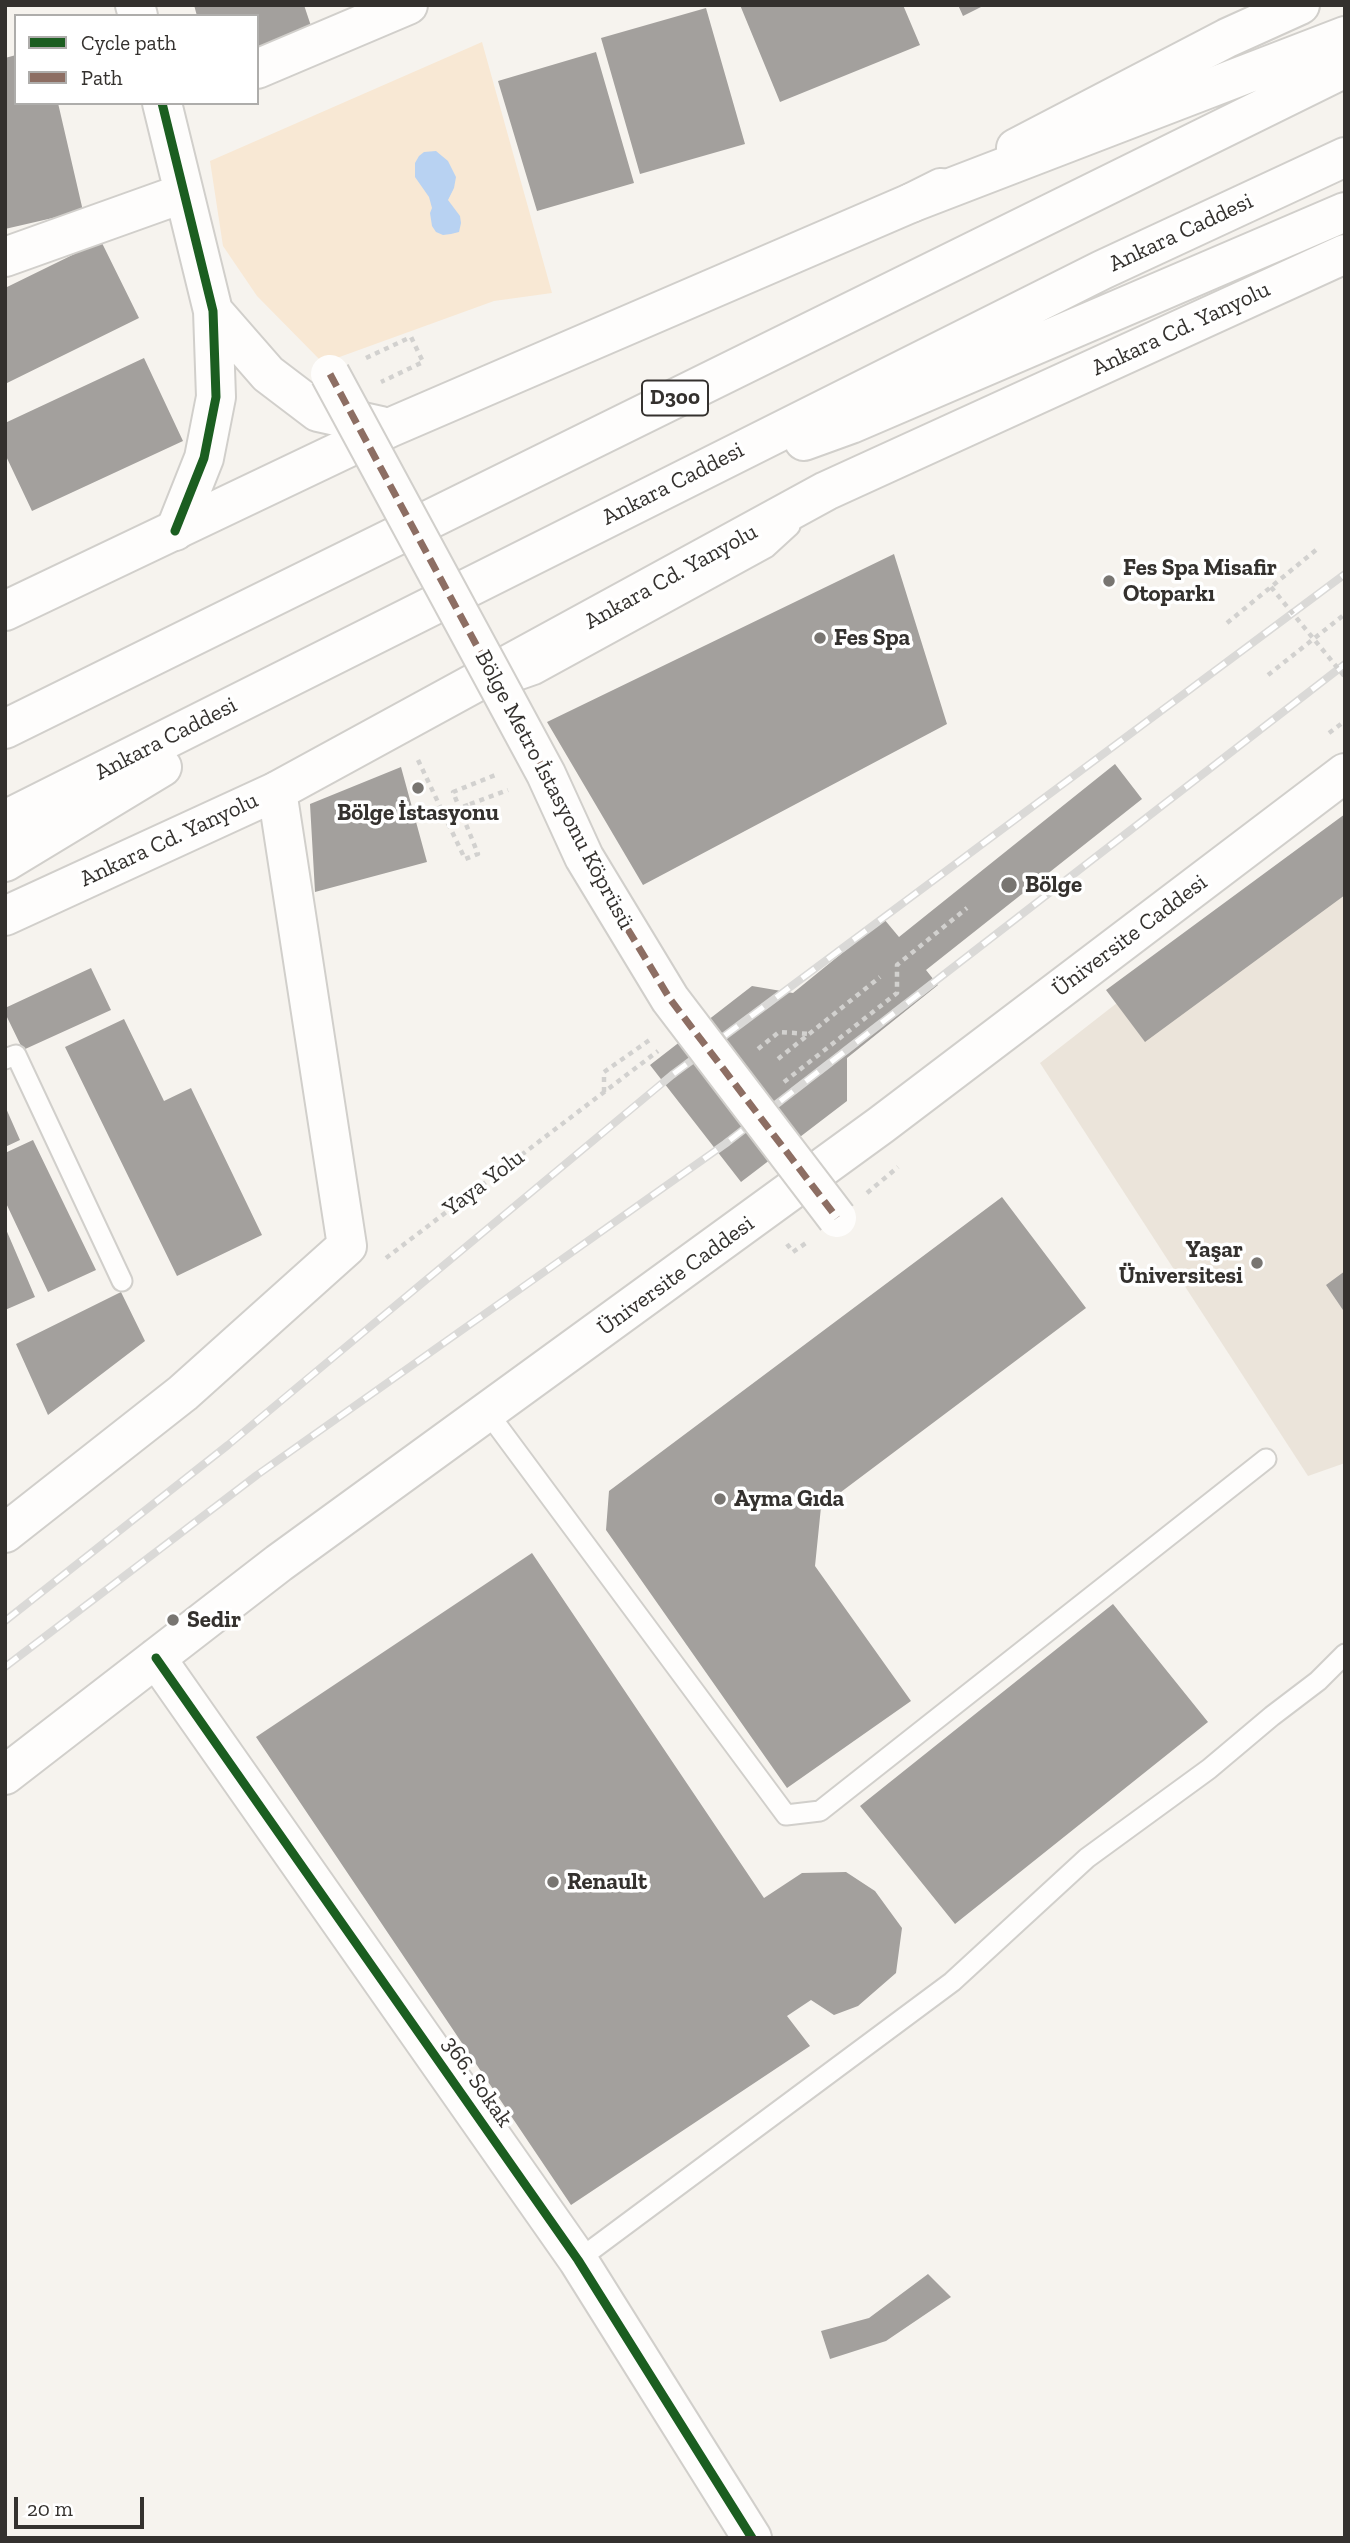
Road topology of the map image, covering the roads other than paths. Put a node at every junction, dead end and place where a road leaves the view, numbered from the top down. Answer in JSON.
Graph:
{"nodes":[{"id":1,"x":408,"y":5,"type":"edge"},
{"id":2,"x":1300,"y":5,"type":"edge"},
{"id":3,"x":1345,"y":36,"type":"edge"},
{"id":4,"x":259,"y":68,"type":"edge"},
{"id":5,"x":1345,"y":68,"type":"edge"},
{"id":6,"x":167,"y":105,"type":"edge"},
{"id":7,"x":1345,"y":157,"type":"edge"},
{"id":8,"x":184,"y":193,"type":"junction"},
{"id":9,"x":911,"y":203,"type":"junction"},
{"id":10,"x":1345,"y":212,"type":"edge"},
{"id":11,"x":1345,"y":254,"type":"edge"},
{"id":12,"x":5,"y":257,"type":"edge"},
{"id":13,"x":213,"y":311,"type":"junction"},
{"id":14,"x":330,"y":373,"type":"dead end"},
{"id":15,"x":389,"y":428,"type":"junction"},
{"id":16,"x":654,"y":493,"type":"junction"},
{"id":17,"x":175,"y":531,"type":"junction"},
{"id":18,"x":5,"y":611,"type":"edge"},
{"id":19,"x":415,"y":614,"type":"junction"},
{"id":20,"x":5,"y":729,"type":"edge"},
{"id":21,"x":1345,"y":773,"type":"edge"},
{"id":22,"x":276,"y":791,"type":"junction"},
{"id":23,"x":5,"y":820,"type":"edge"},
{"id":24,"x":5,"y":862,"type":"edge"},
{"id":25,"x":5,"y":916,"type":"edge"},
{"id":26,"x":5,"y":1059,"type":"edge"},
{"id":27,"x":837,"y":1218,"type":"dead end"},
{"id":28,"x":122,"y":1281,"type":"dead end"},
{"id":29,"x":488,"y":1413,"type":"junction"},
{"id":30,"x":1266,"y":1459,"type":"dead end"},
{"id":31,"x":8,"y":1528,"type":"edge"},
{"id":32,"x":1345,"y":1654,"type":"edge"},
{"id":33,"x":156,"y":1658,"type":"junction"},
{"id":34,"x":5,"y":1775,"type":"edge"},
{"id":35,"x":578,"y":2260,"type":"junction"},
{"id":36,"x":752,"y":2538,"type":"edge"}],
"edges":[{"from":1,"to":4,"type":"main road"},
{"from":2,"to":9,"type":"main road"},
{"from":3,"to":9,"type":"main road"},
{"from":5,"to":20,"type":"main road","number":"D300"},
{"from":6,"to":8,"type":"main road"},
{"from":7,"to":16,"type":"main road","name":"Ankara Caddesi"},
{"from":8,"to":12,"type":"main road"},
{"from":8,"to":13,"type":"main road"},
{"from":9,"to":15,"type":"main road"},
{"from":10,"to":16,"type":"main road"},
{"from":11,"to":22,"type":"main road","name":"Ankara Cd. Yanyolu"},
{"from":13,"to":15,"type":"main road"},
{"from":13,"to":17,"type":"main road"},
{"from":14,"to":27,"type":"main road","name":"Bölge Metro İstasyonu Köprüsü","bridge":true},
{"from":15,"to":17,"type":"main road"},
{"from":16,"to":19,"type":"main road","name":"Ankara Caddesi"},
{"from":17,"to":18,"type":"main road"},
{"from":19,"to":23,"type":"main road","name":"Ankara Caddesi"},
{"from":19,"to":24,"type":"main road"},
{"from":21,"to":29,"type":"main road","name":"Üniversite Caddesi"},
{"from":22,"to":25,"type":"main road","name":"Ankara Cd. Yanyolu"},
{"from":22,"to":31,"type":"main road"},
{"from":26,"to":28,"type":"lane"},
{"from":29,"to":30,"type":"lane"},
{"from":29,"to":33,"type":"main road","name":"Üniversite Caddesi"},
{"from":32,"to":35,"type":"lane"},
{"from":33,"to":34,"type":"main road","name":"Üniversite Caddesi"},
{"from":33,"to":35,"type":"main road","name":"366. Sokak"},
{"from":35,"to":36,"type":"main road","name":"366. Sokak"}]}
